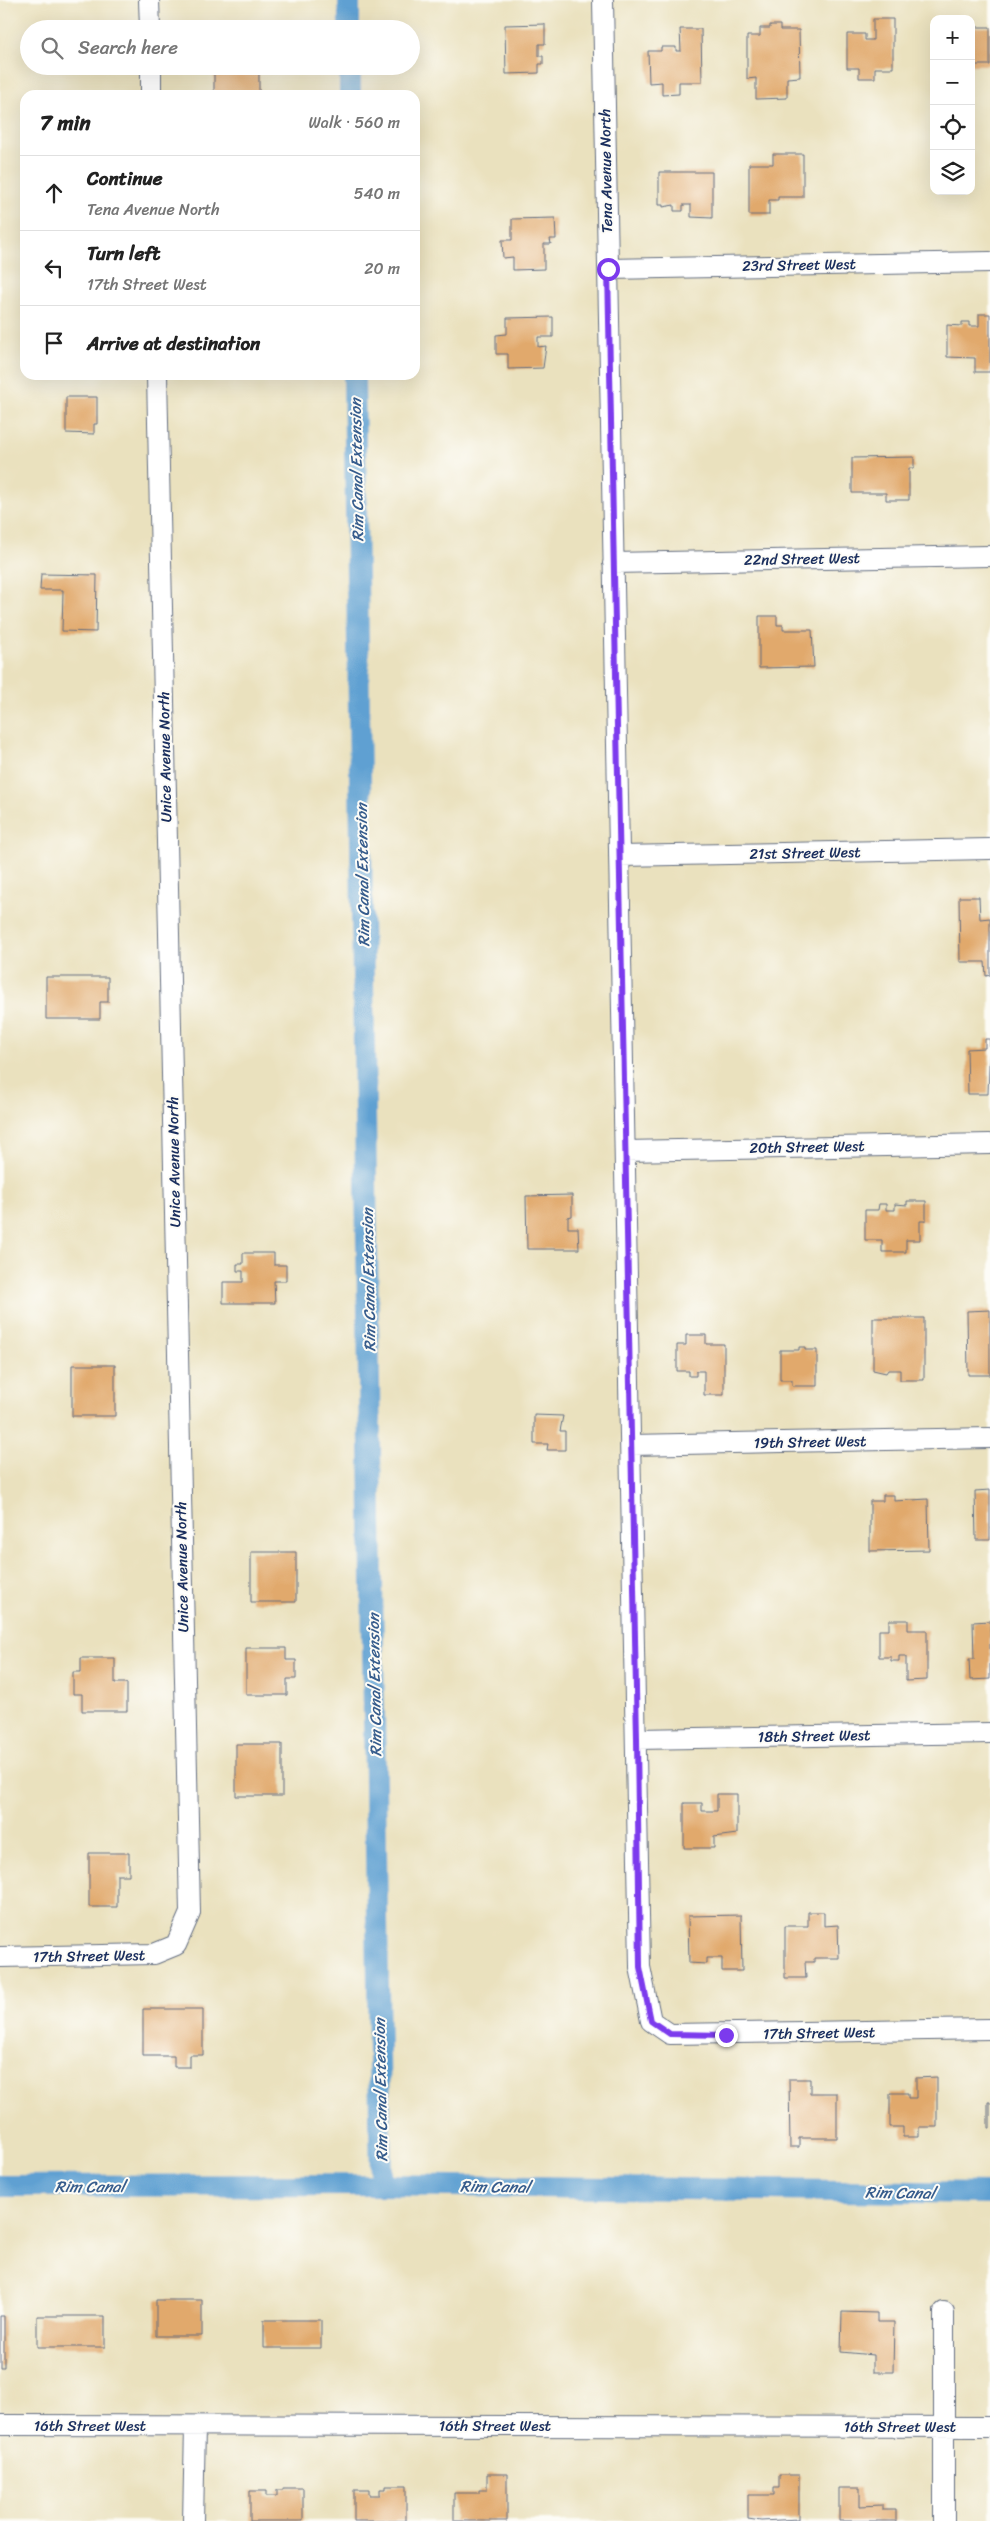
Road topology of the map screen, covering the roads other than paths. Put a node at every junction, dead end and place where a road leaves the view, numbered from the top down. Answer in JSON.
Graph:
{"nodes":[{"id":1,"x":150,"y":0,"type":"edge"},
{"id":2,"x":603,"y":0,"type":"edge"},
{"id":3,"x":150,"y":20,"type":"edge"},
{"id":4,"x":151,"y":75,"type":"edge"},
{"id":5,"x":152,"y":90,"type":"edge"},
{"id":6,"x":990,"y":262,"type":"edge"},
{"id":7,"x":608,"y":269,"type":"junction"},
{"id":8,"x":157,"y":380,"type":"edge"},
{"id":9,"x":990,"y":556,"type":"edge"},
{"id":10,"x":613,"y":563,"type":"junction"},
{"id":11,"x":990,"y":849,"type":"edge"},
{"id":12,"x":619,"y":856,"type":"junction"},
{"id":13,"x":990,"y":1144,"type":"edge"},
{"id":14,"x":625,"y":1151,"type":"junction"},
{"id":15,"x":990,"y":1438,"type":"edge"},
{"id":16,"x":631,"y":1445,"type":"junction"},
{"id":17,"x":990,"y":1732,"type":"edge"},
{"id":18,"x":637,"y":1739,"type":"junction"},
{"id":19,"x":176,"y":1945,"type":"joint"},
{"id":20,"x":0,"y":1957,"type":"edge"},
{"id":21,"x":651,"y":2021,"type":"joint"},
{"id":22,"x":990,"y":2029,"type":"edge"},
{"id":23,"x":944,"y":2312,"type":"dead end"},
{"id":24,"x":0,"y":2426,"type":"edge"},
{"id":25,"x":945,"y":2426,"type":"junction"},
{"id":26,"x":194,"y":2427,"type":"junction"},
{"id":27,"x":990,"y":2427,"type":"edge"},
{"id":28,"x":193,"y":2521,"type":"edge"},
{"id":29,"x":944,"y":2521,"type":"edge"}],
"edges":[{"from":1,"to":3,"type":"street"},
{"from":2,"to":7,"type":"street","name":"Tena Avenue North"},
{"from":4,"to":5,"type":"street"},
{"from":6,"to":7,"type":"street","name":"23rd Street West"},
{"from":7,"to":10,"type":"street","name":"Tena Avenue North"},
{"from":8,"to":19,"type":"street","name":"Unice Avenue North"},
{"from":9,"to":10,"type":"street","name":"22nd Street West"},
{"from":10,"to":12,"type":"street","name":"Tena Avenue North"},
{"from":11,"to":12,"type":"street","name":"21st Street West"},
{"from":12,"to":14,"type":"street","name":"Tena Avenue North"},
{"from":13,"to":14,"type":"street","name":"20th Street West"},
{"from":14,"to":16,"type":"street","name":"Tena Avenue North"},
{"from":15,"to":16,"type":"street","name":"19th Street West"},
{"from":16,"to":18,"type":"street","name":"Tena Avenue North"},
{"from":17,"to":18,"type":"street","name":"18th Street West"},
{"from":18,"to":21,"type":"street","name":"Tena Avenue North"},
{"from":19,"to":20,"type":"street","name":"17th Street West"},
{"from":21,"to":22,"type":"street","name":"17th Street West"},
{"from":23,"to":25,"type":"street"},
{"from":24,"to":26,"type":"street","name":"16th Street West"},
{"from":25,"to":26,"type":"street","name":"16th Street West"},
{"from":25,"to":27,"type":"street","name":"16th Street West"},
{"from":25,"to":29,"type":"street"},
{"from":26,"to":28,"type":"street"}]}
